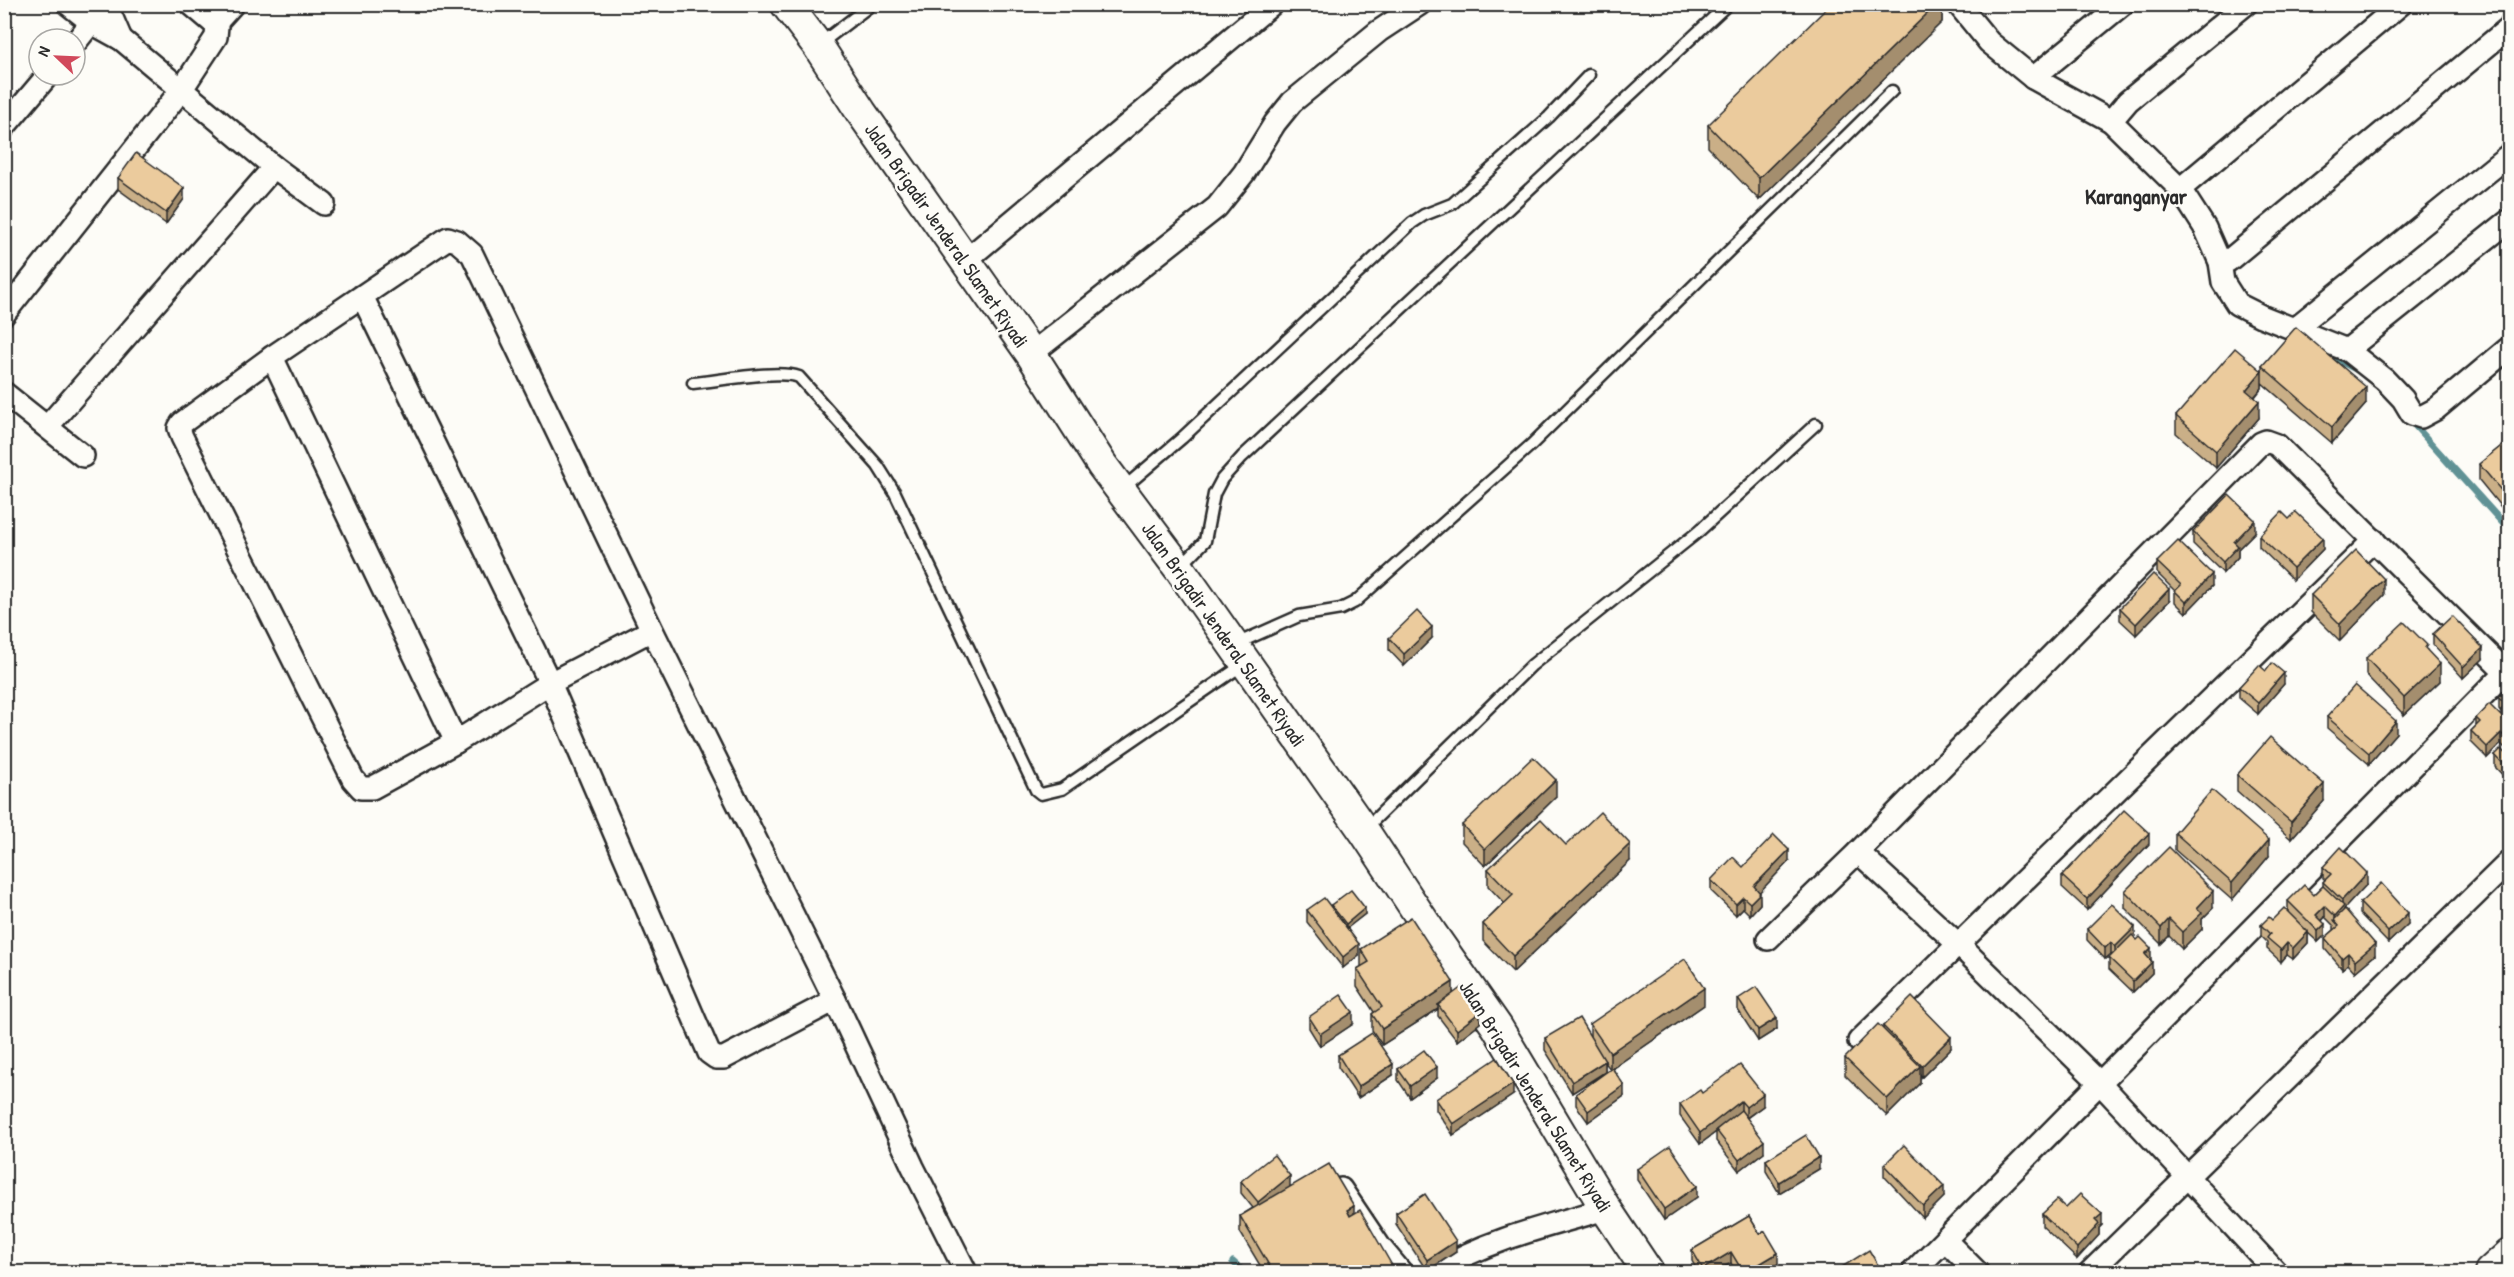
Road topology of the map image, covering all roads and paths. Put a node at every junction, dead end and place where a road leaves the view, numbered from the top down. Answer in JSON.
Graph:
{"nodes":[{"id":1,"x":69,"y":4,"type":"edge"},
{"id":2,"x":106,"y":4,"type":"edge"},
{"id":3,"x":192,"y":4,"type":"edge"},
{"id":4,"x":233,"y":4,"type":"edge"},
{"id":5,"x":786,"y":4,"type":"edge"},
{"id":6,"x":872,"y":4,"type":"edge"},
{"id":7,"x":1272,"y":4,"type":"edge"},
{"id":8,"x":1420,"y":4,"type":"edge"},
{"id":9,"x":1728,"y":4,"type":"edge"},
{"id":10,"x":1958,"y":4,"type":"edge"},
{"id":11,"x":2123,"y":4,"type":"edge"},
{"id":12,"x":2246,"y":4,"type":"edge"},
{"id":13,"x":2401,"y":4,"type":"edge"},
{"id":14,"x":92,"y":23,"type":"junction"},
{"id":15,"x":215,"y":24,"type":"junction"},
{"id":16,"x":2510,"y":27,"type":"edge"},
{"id":17,"x":87,"y":29,"type":"edge"},
{"id":18,"x":121,"y":39,"type":"junction"},
{"id":19,"x":818,"y":46,"type":"junction"},
{"id":20,"x":1589,"y":75,"type":"dead end"},
{"id":21,"x":2033,"y":78,"type":"junction"},
{"id":22,"x":38,"y":87,"type":"edge"},
{"id":23,"x":183,"y":89,"type":"junction"},
{"id":24,"x":1892,"y":91,"type":"dead end"},
{"id":25,"x":2111,"y":121,"type":"junction"},
{"id":26,"x":4,"y":127,"type":"edge"},
{"id":27,"x":2510,"y":154,"type":"edge"},
{"id":28,"x":274,"y":167,"type":"junction"},
{"id":29,"x":2180,"y":189,"type":"junction"},
{"id":30,"x":324,"y":204,"type":"dead end"},
{"id":31,"x":2510,"y":220,"type":"edge"},
{"id":32,"x":966,"y":260,"type":"junction"},
{"id":33,"x":2220,"y":262,"type":"junction"},
{"id":34,"x":362,"y":296,"type":"junction"},
{"id":35,"x":4,"y":314,"type":"edge"},
{"id":36,"x":2294,"y":329,"type":"junction"},
{"id":37,"x":2510,"y":347,"type":"edge"},
{"id":38,"x":2347,"y":350,"type":"junction"},
{"id":39,"x":1031,"y":354,"type":"junction"},
{"id":40,"x":272,"y":357,"type":"junction"},
{"id":41,"x":693,"y":383,"type":"dead end"},
{"id":42,"x":4,"y":393,"type":"edge"},
{"id":43,"x":1816,"y":424,"type":"dead end"},
{"id":44,"x":47,"y":427,"type":"junction"},
{"id":45,"x":83,"y":456,"type":"dead end"},
{"id":46,"x":1121,"y":490,"type":"junction"},
{"id":47,"x":2374,"y":540,"type":"junction"},
{"id":48,"x":1179,"y":568,"type":"junction"},
{"id":49,"x":652,"y":630,"type":"junction"},
{"id":50,"x":1239,"y":655,"type":"junction"},
{"id":51,"x":2508,"y":674,"type":"edge"},
{"id":52,"x":550,"y":683,"type":"junction"},
{"id":53,"x":456,"y":742,"type":"junction"},
{"id":54,"x":1364,"y":831,"type":"junction"},
{"id":55,"x":1858,"y":852,"type":"junction"},
{"id":56,"x":2510,"y":861,"type":"edge"},
{"id":57,"x":1768,"y":939,"type":"dead end"},
{"id":58,"x":1960,"y":946,"type":"junction"},
{"id":59,"x":835,"y":1000,"type":"junction"},
{"id":60,"x":1859,"y":1041,"type":"edge"},
{"id":61,"x":2099,"y":1082,"type":"junction"},
{"id":62,"x":2188,"y":1178,"type":"junction"},
{"id":63,"x":1341,"y":1189,"type":"edge"},
{"id":64,"x":1606,"y":1209,"type":"junction"},
{"id":65,"x":1945,"y":1240,"type":"junction"},
{"id":66,"x":2510,"y":1254,"type":"edge"},
{"id":67,"x":966,"y":1272,"type":"edge"},
{"id":68,"x":1401,"y":1272,"type":"edge"},
{"id":69,"x":1434,"y":1272,"type":"edge"},
{"id":70,"x":1648,"y":1272,"type":"edge"},
{"id":71,"x":1913,"y":1272,"type":"edge"},
{"id":72,"x":1977,"y":1272,"type":"edge"},
{"id":73,"x":2090,"y":1272,"type":"edge"},
{"id":74,"x":2276,"y":1272,"type":"edge"},
{"id":75,"x":2490,"y":1272,"type":"edge"}],
"edges":[{"from":1,"to":14,"type":"street"},
{"from":2,"to":14,"type":"street"},
{"from":2,"to":18,"type":"street"},
{"from":3,"to":15,"type":"street"},
{"from":4,"to":15,"type":"street"},
{"from":5,"to":19,"type":"main road","name":"Jalan Brigadir Jenderal Slamet Riyadi"},
{"from":6,"to":19,"type":"lane"},
{"from":7,"to":32,"type":"street"},
{"from":8,"to":39,"type":"street"},
{"from":9,"to":48,"type":"lane"},
{"from":10,"to":21,"type":"street"},
{"from":11,"to":21,"type":"street"},
{"from":12,"to":25,"type":"street"},
{"from":13,"to":29,"type":"street"},
{"from":14,"to":17,"type":"street"},
{"from":14,"to":18,"type":"street"},
{"from":15,"to":23,"type":"street"},
{"from":16,"to":33,"type":"street"},
{"from":18,"to":23,"type":"street"},
{"from":19,"to":32,"type":"main road","name":"Jalan Brigadir Jenderal Slamet Riyadi"},
{"from":20,"to":46,"type":"lane"},
{"from":21,"to":25,"type":"street"},
{"from":22,"to":26,"type":"street"},
{"from":23,"to":28,"type":"street"},
{"from":23,"to":35,"type":"street"},
{"from":24,"to":50,"type":"lane"},
{"from":25,"to":29,"type":"street"},
{"from":27,"to":36,"type":"street"},
{"from":28,"to":30,"type":"street"},
{"from":28,"to":44,"type":"street"},
{"from":29,"to":33,"type":"street"},
{"from":31,"to":38,"type":"street"},
{"from":32,"to":39,"type":"main road","name":"Jalan Brigadir Jenderal Slamet Riyadi"},
{"from":33,"to":36,"type":"street"},
{"from":34,"to":40,"type":"street"},
{"from":34,"to":49,"type":"street"},
{"from":34,"to":52,"type":"street"},
{"from":36,"to":38,"type":"street"},
{"from":37,"to":38,"type":"street"},
{"from":39,"to":46,"type":"main road","name":"Jalan Brigadir Jenderal Slamet Riyadi"},
{"from":40,"to":53,"type":"street"},
{"from":40,"to":53,"type":"street"},
{"from":41,"to":50,"type":"lane"},
{"from":42,"to":44,"type":"street"},
{"from":43,"to":54,"type":"lane"},
{"from":44,"to":45,"type":"street"},
{"from":46,"to":48,"type":"main road","name":"Jalan Brigadir Jenderal Slamet Riyadi"},
{"from":47,"to":51,"type":"street"},
{"from":47,"to":55,"type":"street"},
{"from":47,"to":58,"type":"street"},
{"from":48,"to":50,"type":"main road","name":"Jalan Brigadir Jenderal Slamet Riyadi"},
{"from":49,"to":52,"type":"street"},
{"from":49,"to":59,"type":"street"},
{"from":50,"to":54,"type":"main road","name":"Jalan Brigadir Jenderal Slamet Riyadi"},
{"from":51,"to":61,"type":"street"},
{"from":52,"to":53,"type":"street"},
{"from":52,"to":59,"type":"street"},
{"from":54,"to":64,"type":"main road","name":"Jalan Brigadir Jenderal Slamet Riyadi"},
{"from":55,"to":57,"type":"street"},
{"from":55,"to":58,"type":"street"},
{"from":56,"to":62,"type":"street"},
{"from":58,"to":60,"type":"street"},
{"from":58,"to":61,"type":"street"},
{"from":59,"to":67,"type":"street"},
{"from":61,"to":62,"type":"street"},
{"from":61,"to":65,"type":"street"},
{"from":62,"to":73,"type":"street"},
{"from":62,"to":74,"type":"street"},
{"from":63,"to":68,"type":"street"},
{"from":64,"to":69,"type":"street"},
{"from":64,"to":70,"type":"main road","name":"Jalan Brigadir Jenderal Slamet Riyadi"},
{"from":65,"to":71,"type":"street"},
{"from":65,"to":72,"type":"street"},
{"from":66,"to":75,"type":"main road"}]}
